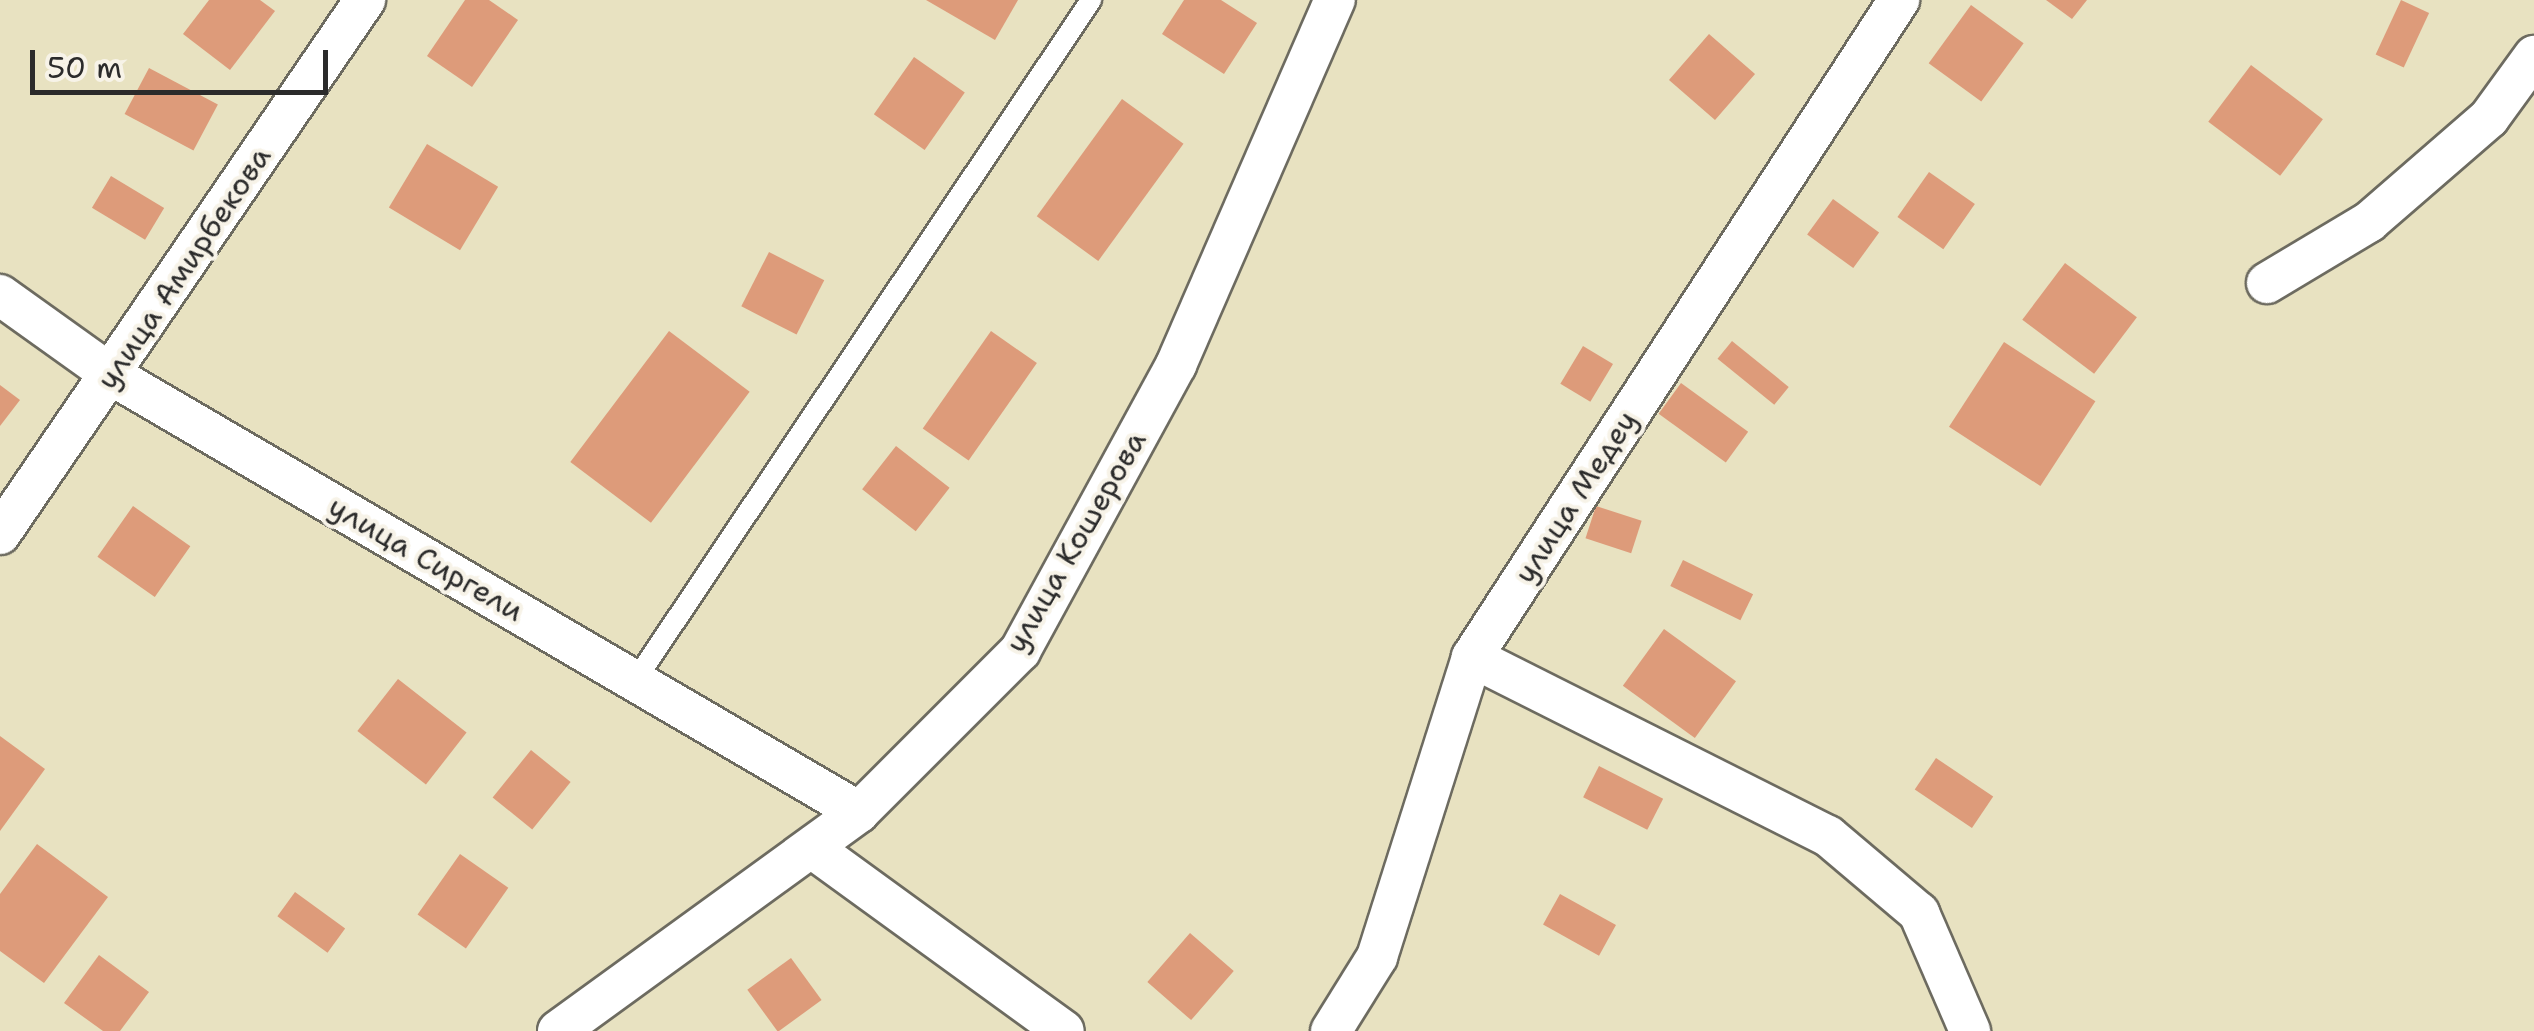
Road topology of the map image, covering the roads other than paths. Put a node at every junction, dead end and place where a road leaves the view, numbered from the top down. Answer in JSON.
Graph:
{"nodes":[{"id":1,"x":366,"y":0,"type":"edge"},
{"id":2,"x":1090,"y":0,"type":"edge"},
{"id":3,"x":1336,"y":0,"type":"edge"},
{"id":4,"x":1899,"y":0,"type":"edge"},
{"id":5,"x":2534,"y":56,"type":"edge"},
{"id":6,"x":2267,"y":283,"type":"dead end"},
{"id":7,"x":0,"y":296,"type":"edge"},
{"id":8,"x":112,"y":376,"type":"junction"},
{"id":9,"x":0,"y":534,"type":"edge"},
{"id":10,"x":1472,"y":657,"type":"junction"},
{"id":11,"x":634,"y":681,"type":"junction"},
{"id":12,"x":859,"y":812,"type":"junction"},
{"id":13,"x":812,"y":848,"type":"junction"},
{"id":14,"x":1039,"y":1024,"type":"edge"},
{"id":15,"x":558,"y":1031,"type":"edge"},
{"id":16,"x":1331,"y":1031,"type":"edge"},
{"id":17,"x":1970,"y":1031,"type":"edge"}],
"edges":[{"from":1,"to":8,"type":"street","name":"улица Амирбекова"},
{"from":2,"to":11,"type":"lane"},
{"from":3,"to":12,"type":"street","name":"улица Кошерова"},
{"from":4,"to":10,"type":"street","name":"улица Медеу"},
{"from":5,"to":6,"type":"street"},
{"from":7,"to":8,"type":"street","name":"улица Сиргели"},
{"from":8,"to":9,"type":"street","name":"улица Амирбекова"},
{"from":8,"to":11,"type":"street","name":"улица Сиргели"},
{"from":10,"to":16,"type":"street","name":"улица Медеу"},
{"from":10,"to":17,"type":"street"},
{"from":11,"to":12,"type":"street","name":"улица Сиргели"},
{"from":12,"to":13,"type":"street","name":"улица Кошерова"},
{"from":13,"to":14,"type":"street"},
{"from":13,"to":15,"type":"street","name":"улица Кошерова"}]}
